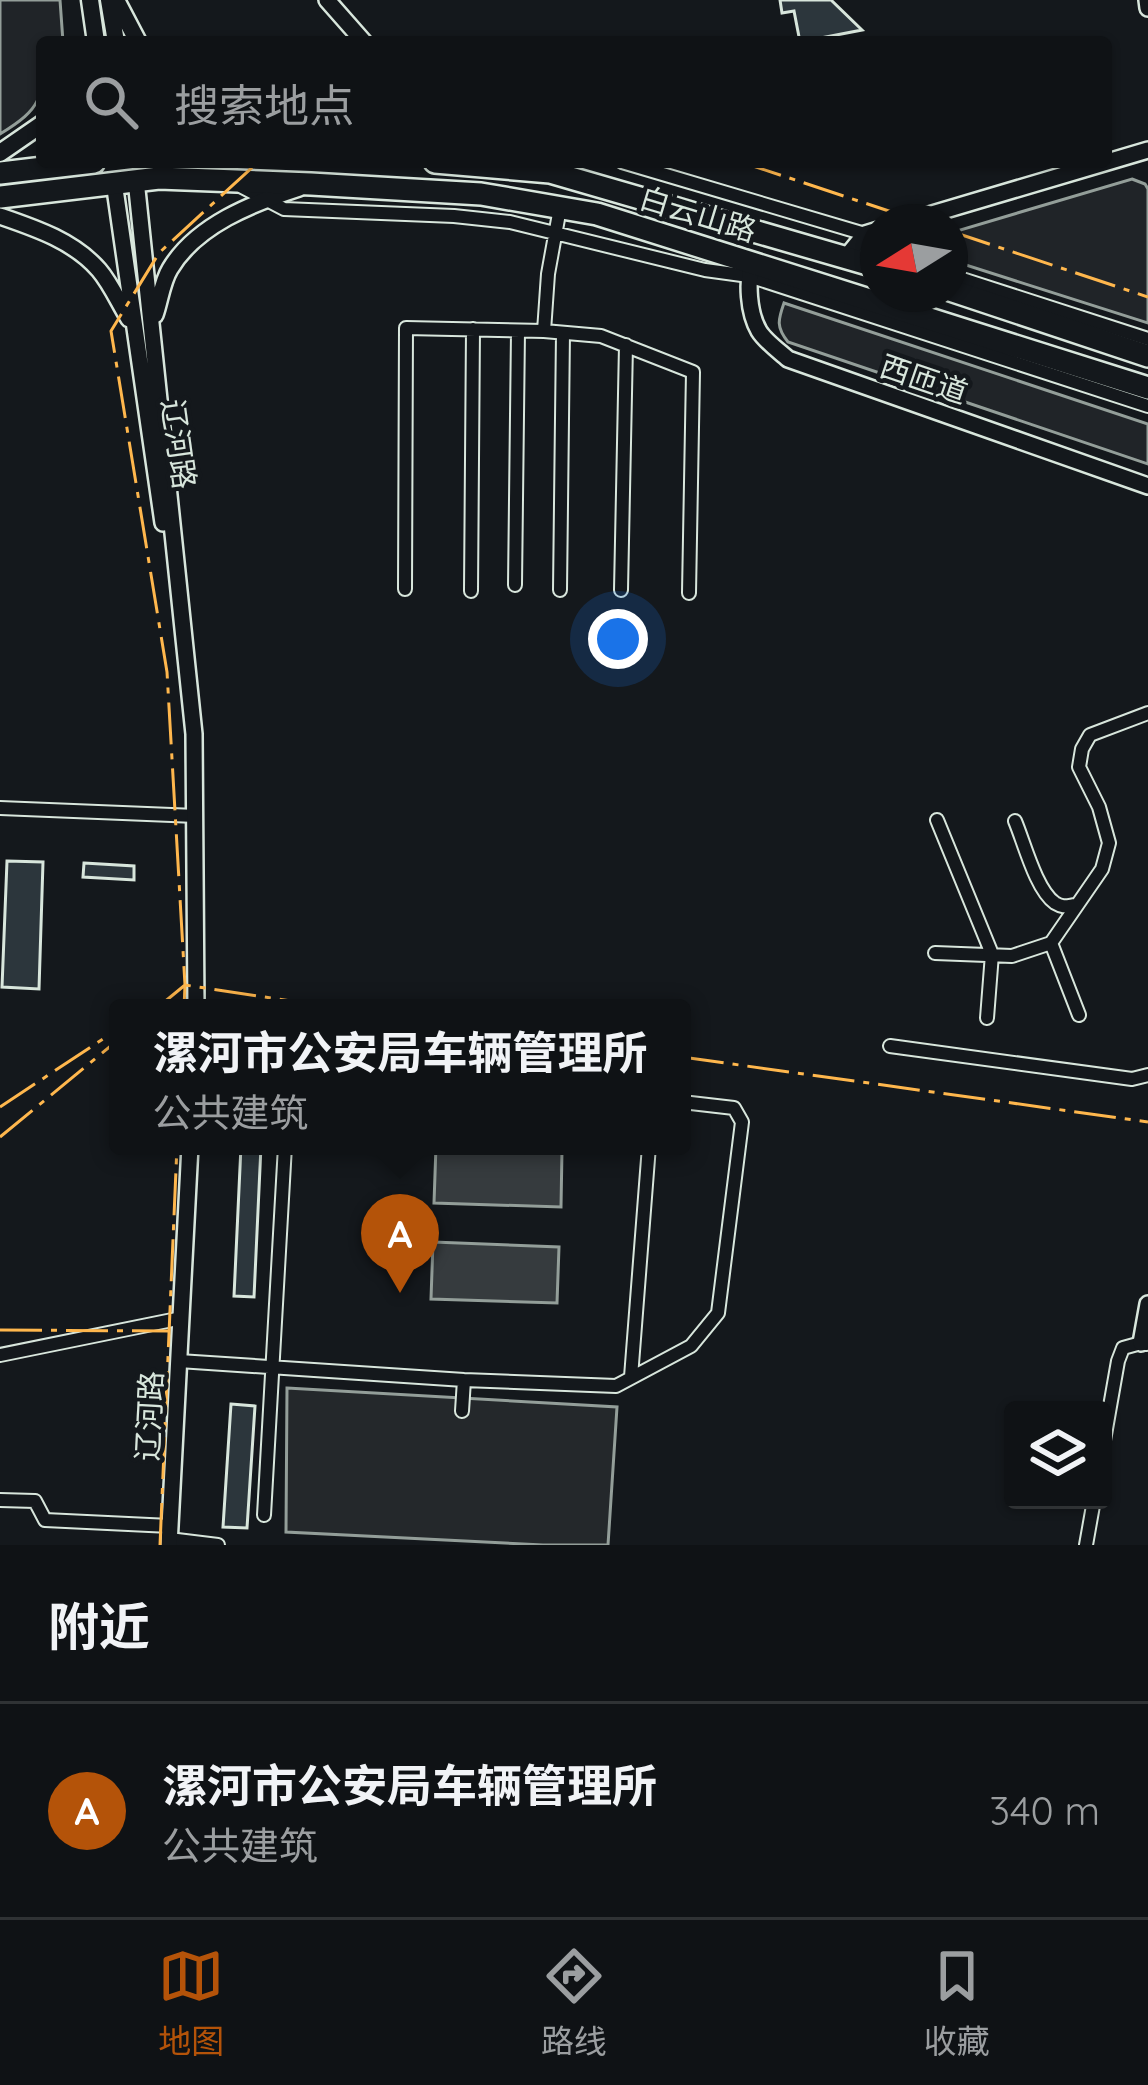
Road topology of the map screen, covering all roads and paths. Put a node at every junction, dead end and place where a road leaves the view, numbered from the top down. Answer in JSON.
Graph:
{"nodes":[{"id":1,"x":89,"y":0,"type":"edge"},
{"id":2,"x":113,"y":0,"type":"edge"},
{"id":3,"x":327,"y":0,"type":"edge"},
{"id":4,"x":86,"y":36,"type":"edge"},
{"id":5,"x":95,"y":36,"type":"edge"},
{"id":6,"x":116,"y":36,"type":"edge"},
{"id":7,"x":134,"y":36,"type":"edge"},
{"id":8,"x":359,"y":36,"type":"edge"},
{"id":9,"x":36,"y":130,"type":"edge"},
{"id":10,"x":1148,"y":150,"type":"edge"},
{"id":11,"x":1112,"y":161,"type":"edge"},
{"id":12,"x":36,"y":165,"type":"edge"},
{"id":13,"x":2,"y":167,"type":"edge"},
{"id":14,"x":553,"y":168,"type":"edge"},
{"id":15,"x":642,"y":168,"type":"edge"},
{"id":16,"x":1087,"y":168,"type":"edge"},
{"id":17,"x":124,"y":171,"type":"edge"},
{"id":18,"x":231,"y":181,"type":"junction"},
{"id":19,"x":311,"y":184,"type":"junction"},
{"id":20,"x":4,"y":199,"type":"edge"},
{"id":21,"x":267,"y":200,"type":"junction"},
{"id":22,"x":966,"y":204,"type":"edge"},
{"id":23,"x":560,"y":208,"type":"junction"},
{"id":24,"x":0,"y":216,"type":"edge"},
{"id":25,"x":555,"y":233,"type":"junction"},
{"id":26,"x":860,"y":233,"type":"edge"},
{"id":27,"x":860,"y":247,"type":"edge"},
{"id":28,"x":847,"y":256,"type":"junction"},
{"id":29,"x":860,"y":260,"type":"edge"},
{"id":30,"x":750,"y":269,"type":"junction"},
{"id":31,"x":968,"y":281,"type":"edge"},
{"id":32,"x":968,"y":296,"type":"edge"},
{"id":33,"x":152,"y":324,"type":"junction"},
{"id":34,"x":134,"y":327,"type":"junction"},
{"id":35,"x":473,"y":329,"type":"junction"},
{"id":36,"x":518,"y":331,"type":"junction"},
{"id":37,"x":544,"y":331,"type":"junction"},
{"id":38,"x":563,"y":333,"type":"junction"},
{"id":39,"x":1148,"y":339,"type":"edge"},
{"id":40,"x":626,"y":346,"type":"junction"},
{"id":41,"x":1148,"y":356,"type":"edge"},
{"id":42,"x":1148,"y":388,"type":"edge"},
{"id":43,"x":1148,"y":406,"type":"edge"},
{"id":44,"x":1148,"y":485,"type":"edge"},
{"id":45,"x":515,"y":585,"type":"dead end"},
{"id":46,"x":405,"y":589,"type":"dead end"},
{"id":47,"x":560,"y":590,"type":"dead end"},
{"id":48,"x":621,"y":590,"type":"dead end"},
{"id":49,"x":471,"y":591,"type":"dead end"},
{"id":50,"x":689,"y":593,"type":"dead end"},
{"id":51,"x":1148,"y":713,"type":"edge"},
{"id":52,"x":194,"y":734,"type":"junction"},
{"id":53,"x":0,"y":808,"type":"edge"},
{"id":54,"x":196,"y":816,"type":"junction"},
{"id":55,"x":937,"y":820,"type":"dead end"},
{"id":56,"x":1015,"y":821,"type":"dead end"},
{"id":57,"x":1075,"y":905,"type":"junction"},
{"id":58,"x":1051,"y":943,"type":"junction"},
{"id":59,"x":935,"y":952,"type":"dead end"},
{"id":60,"x":992,"y":954,"type":"junction"},
{"id":61,"x":196,"y":999,"type":"edge"},
{"id":62,"x":1078,"y":1015,"type":"dead end"},
{"id":63,"x":987,"y":1018,"type":"dead end"},
{"id":64,"x":890,"y":1046,"type":"dead end"},
{"id":65,"x":1148,"y":1075,"type":"edge"},
{"id":66,"x":691,"y":1103,"type":"edge"},
{"id":67,"x":190,"y":1155,"type":"edge"},
{"id":68,"x":285,"y":1155,"type":"edge"},
{"id":69,"x":649,"y":1155,"type":"edge"},
{"id":70,"x":1148,"y":1304,"type":"edge"},
{"id":71,"x":182,"y":1318,"type":"junction"},
{"id":72,"x":1144,"y":1344,"type":"edge"},
{"id":73,"x":0,"y":1355,"type":"edge"},
{"id":74,"x":179,"y":1361,"type":"junction"},
{"id":75,"x":273,"y":1367,"type":"junction"},
{"id":76,"x":631,"y":1377,"type":"junction"},
{"id":77,"x":464,"y":1380,"type":"junction"},
{"id":78,"x":1111,"y":1401,"type":"edge"},
{"id":79,"x":462,"y":1412,"type":"dead end"},
{"id":80,"x":0,"y":1500,"type":"edge"},
{"id":81,"x":1092,"y":1509,"type":"edge"},
{"id":82,"x":264,"y":1515,"type":"dead end"},
{"id":83,"x":170,"y":1537,"type":"edge"},
{"id":84,"x":218,"y":1545,"type":"edge"},
{"id":85,"x":1086,"y":1545,"type":"edge"}],
"edges":[{"from":1,"to":4,"type":"main road"},
{"from":1,"to":5,"type":"main road"},
{"from":2,"to":6,"type":"main road"},
{"from":2,"to":7,"type":"main road"},
{"from":3,"to":8,"type":"street"},
{"from":9,"to":13,"type":"main road"},
{"from":10,"to":11,"type":"street"},
{"from":12,"to":13,"type":"highway"},
{"from":14,"to":28,"type":"highway","name":"白云山路"},
{"from":15,"to":26,"type":"street"},
{"from":16,"to":22,"type":"street"},
{"from":17,"to":18,"type":"highway","name":"白云山路"},
{"from":17,"to":20,"type":"highway","name":"白云山路"},
{"from":17,"to":33,"type":"street","name":"辽河路"},
{"from":17,"to":34,"type":"street","name":"辽河路"},
{"from":18,"to":19,"type":"highway","name":"白云山路"},
{"from":18,"to":21,"type":"street"},
{"from":19,"to":21,"type":"street"},
{"from":19,"to":23,"type":"highway","name":"白云山路"},
{"from":21,"to":25,"type":"street"},
{"from":21,"to":33,"type":"street"},
{"from":23,"to":25,"type":"street"},
{"from":23,"to":30,"type":"highway","name":"白云山路"},
{"from":24,"to":34,"type":"street"},
{"from":25,"to":30,"type":"street"},
{"from":25,"to":37,"type":"street"},
{"from":27,"to":28,"type":"street"},
{"from":28,"to":29,"type":"highway","name":"白云山路"},
{"from":30,"to":42,"type":"highway","name":"白云山路"},
{"from":30,"to":43,"type":"street"},
{"from":30,"to":44,"type":"street","name":"西匝道"},
{"from":31,"to":39,"type":"street"},
{"from":32,"to":41,"type":"highway"},
{"from":33,"to":52,"type":"street","name":"辽河路"},
{"from":34,"to":52,"type":"street","name":"辽河路"},
{"from":35,"to":36,"type":"street"},
{"from":35,"to":46,"type":"street"},
{"from":35,"to":49,"type":"street"},
{"from":36,"to":37,"type":"street"},
{"from":36,"to":45,"type":"street"},
{"from":37,"to":38,"type":"street"},
{"from":38,"to":40,"type":"street"},
{"from":38,"to":47,"type":"street"},
{"from":40,"to":48,"type":"street"},
{"from":40,"to":50,"type":"street"},
{"from":51,"to":57,"type":"street"},
{"from":52,"to":54,"type":"street","name":"辽河路"},
{"from":53,"to":54,"type":"street"},
{"from":54,"to":61,"type":"street","name":"辽河路"},
{"from":55,"to":60,"type":"street"},
{"from":56,"to":57,"type":"street"},
{"from":57,"to":58,"type":"street"},
{"from":58,"to":60,"type":"street"},
{"from":58,"to":62,"type":"street"},
{"from":59,"to":60,"type":"street"},
{"from":60,"to":63,"type":"street"},
{"from":64,"to":65,"type":"street"},
{"from":66,"to":76,"type":"street"},
{"from":67,"to":71,"type":"street","name":"辽河路"},
{"from":68,"to":75,"type":"street"},
{"from":69,"to":76,"type":"street"},
{"from":70,"to":72,"type":"street"},
{"from":71,"to":73,"type":"street"},
{"from":71,"to":74,"type":"street","name":"辽河路"},
{"from":72,"to":78,"type":"street"},
{"from":74,"to":75,"type":"street"},
{"from":74,"to":83,"type":"street","name":"辽河路"},
{"from":75,"to":77,"type":"street"},
{"from":75,"to":82,"type":"street"},
{"from":76,"to":77,"type":"street"},
{"from":77,"to":79,"type":"street"},
{"from":80,"to":83,"type":"street"},
{"from":81,"to":85,"type":"street"},
{"from":83,"to":84,"type":"street"}]}
